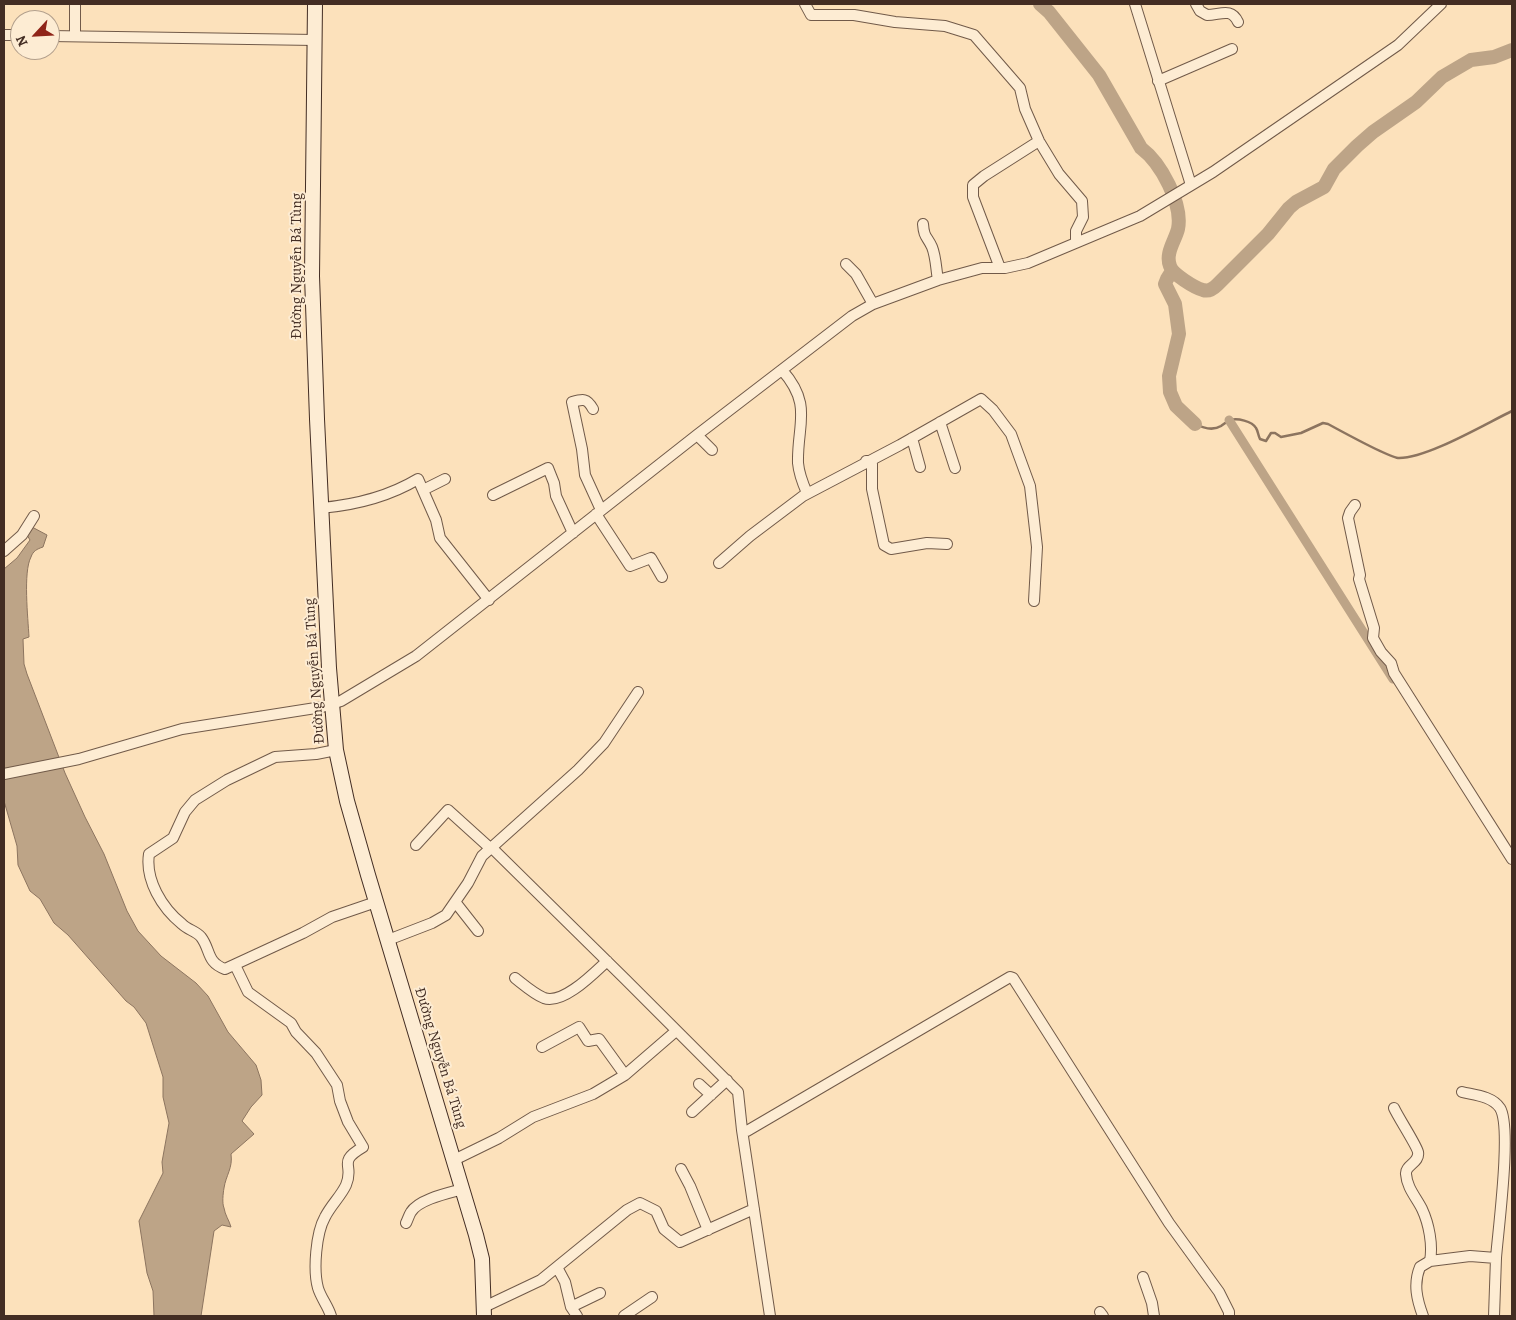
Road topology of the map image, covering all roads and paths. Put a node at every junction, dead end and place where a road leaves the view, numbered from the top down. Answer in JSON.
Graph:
{"nodes":[{"id":1,"x":75,"y":4,"type":"edge"},
{"id":2,"x":315,"y":4,"type":"edge"},
{"id":3,"x":805,"y":4,"type":"edge"},
{"id":4,"x":1196,"y":4,"type":"edge"},
{"id":5,"x":1441,"y":4,"type":"edge"},
{"id":6,"x":1138,"y":5,"type":"edge"},
{"id":7,"x":1238,"y":22,"type":"dead end"},
{"id":8,"x":60,"y":36,"type":"edge"},
{"id":9,"x":75,"y":36,"type":"junction"},
{"id":10,"x":315,"y":40,"type":"junction"},
{"id":11,"x":1232,"y":50,"type":"dead end"},
{"id":12,"x":1158,"y":81,"type":"junction"},
{"id":13,"x":1039,"y":141,"type":"junction"},
{"id":14,"x":1187,"y":188,"type":"junction"},
{"id":15,"x":922,"y":224,"type":"dead end"},
{"id":16,"x":1076,"y":242,"type":"junction"},
{"id":17,"x":846,"y":264,"type":"dead end"},
{"id":18,"x":1000,"y":268,"type":"junction"},
{"id":19,"x":938,"y":280,"type":"junction"},
{"id":20,"x":873,"y":304,"type":"junction"},
{"id":21,"x":782,"y":370,"type":"junction"},
{"id":22,"x":593,"y":408,"type":"dead end"},
{"id":23,"x":940,"y":422,"type":"junction"},
{"id":24,"x":697,"y":435,"type":"junction"},
{"id":25,"x":912,"y":438,"type":"junction"},
{"id":26,"x":712,"y":450,"type":"dead end"},
{"id":27,"x":866,"y":461,"type":"junction"},
{"id":28,"x":920,"y":468,"type":"dead end"},
{"id":29,"x":954,"y":468,"type":"dead end"},
{"id":30,"x":445,"y":480,"type":"dead end"},
{"id":31,"x":424,"y":490,"type":"junction"},
{"id":32,"x":807,"y":493,"type":"junction"},
{"id":33,"x":492,"y":495,"type":"dead end"},
{"id":34,"x":321,"y":505,"type":"junction"},
{"id":35,"x":1355,"y":506,"type":"dead end"},
{"id":36,"x":598,"y":512,"type":"junction"},
{"id":37,"x":34,"y":516,"type":"dead end"},
{"id":38,"x":573,"y":533,"type":"junction"},
{"id":39,"x":947,"y":544,"type":"dead end"},
{"id":40,"x":4,"y":551,"type":"edge"},
{"id":41,"x":719,"y":563,"type":"dead end"},
{"id":42,"x":662,"y":577,"type":"dead end"},
{"id":43,"x":489,"y":600,"type":"junction"},
{"id":44,"x":1034,"y":601,"type":"dead end"},
{"id":45,"x":638,"y":692,"type":"dead end"},
{"id":46,"x":331,"y":704,"type":"junction"},
{"id":47,"x":336,"y":750,"type":"junction"},
{"id":48,"x":4,"y":774,"type":"edge"},
{"id":49,"x":416,"y":845,"type":"dead end"},
{"id":50,"x":490,"y":848,"type":"junction"},
{"id":51,"x":1512,"y":859,"type":"edge"},
{"id":52,"x":376,"y":902,"type":"junction"},
{"id":53,"x":456,"y":902,"type":"junction"},
{"id":54,"x":478,"y":931,"type":"dead end"},
{"id":55,"x":388,"y":940,"type":"junction"},
{"id":56,"x":607,"y":961,"type":"junction"},
{"id":57,"x":235,"y":965,"type":"junction"},
{"id":58,"x":515,"y":978,"type":"dead end"},
{"id":59,"x":676,"y":1031,"type":"junction"},
{"id":60,"x":542,"y":1047,"type":"dead end"},
{"id":61,"x":625,"y":1075,"type":"junction"},
{"id":62,"x":727,"y":1080,"type":"junction"},
{"id":63,"x":699,"y":1084,"type":"dead end"},
{"id":64,"x":1462,"y":1092,"type":"dead end"},
{"id":65,"x":710,"y":1096,"type":"junction"},
{"id":66,"x":1394,"y":1108,"type":"dead end"},
{"id":67,"x":692,"y":1112,"type":"dead end"},
{"id":68,"x":742,"y":1130,"type":"junction"},
{"id":69,"x":454,"y":1160,"type":"junction"},
{"id":70,"x":681,"y":1170,"type":"dead end"},
{"id":71,"x":463,"y":1189,"type":"junction"},
{"id":72,"x":754,"y":1209,"type":"junction"},
{"id":73,"x":406,"y":1223,"type":"dead end"},
{"id":74,"x":708,"y":1230,"type":"junction"},
{"id":75,"x":1496,"y":1258,"type":"junction"},
{"id":76,"x":1430,"y":1261,"type":"junction"},
{"id":77,"x":557,"y":1267,"type":"junction"},
{"id":78,"x":1143,"y":1277,"type":"dead end"},
{"id":79,"x":600,"y":1293,"type":"dead end"},
{"id":80,"x":652,"y":1297,"type":"dead end"},
{"id":81,"x":571,"y":1307,"type":"junction"},
{"id":82,"x":484,"y":1312,"type":"edge"},
{"id":83,"x":331,"y":1316,"type":"edge"},
{"id":84,"x":577,"y":1316,"type":"edge"},
{"id":85,"x":624,"y":1316,"type":"edge"},
{"id":86,"x":770,"y":1316,"type":"edge"},
{"id":87,"x":1154,"y":1316,"type":"edge"},
{"id":88,"x":1229,"y":1316,"type":"edge"},
{"id":89,"x":1423,"y":1316,"type":"edge"},
{"id":90,"x":1494,"y":1316,"type":"edge"}],
"edges":[{"from":1,"to":9,"type":"street"},
{"from":2,"to":10,"type":"main road","name":"Đường Nguyễn Bá Tùng"},
{"from":3,"to":13,"type":"street"},
{"from":4,"to":7,"type":"street"},
{"from":5,"to":14,"type":"street"},
{"from":6,"to":12,"type":"street"},
{"from":8,"to":9,"type":"street"},
{"from":9,"to":10,"type":"street"},
{"from":10,"to":34,"type":"main road","name":"Đường Nguyễn Bá Tùng"},
{"from":11,"to":12,"type":"street"},
{"from":12,"to":14,"type":"street"},
{"from":13,"to":16,"type":"street"},
{"from":13,"to":18,"type":"street"},
{"from":14,"to":16,"type":"street"},
{"from":15,"to":19,"type":"street"},
{"from":16,"to":18,"type":"street"},
{"from":17,"to":20,"type":"street"},
{"from":18,"to":19,"type":"street"},
{"from":19,"to":20,"type":"street"},
{"from":20,"to":21,"type":"street"},
{"from":21,"to":24,"type":"street"},
{"from":21,"to":32,"type":"street"},
{"from":22,"to":36,"type":"street"},
{"from":23,"to":25,"type":"street"},
{"from":23,"to":29,"type":"street"},
{"from":23,"to":44,"type":"street"},
{"from":24,"to":26,"type":"street"},
{"from":24,"to":36,"type":"street"},
{"from":25,"to":27,"type":"street"},
{"from":25,"to":28,"type":"street"},
{"from":27,"to":32,"type":"street"},
{"from":27,"to":39,"type":"street"},
{"from":30,"to":31,"type":"street"},
{"from":31,"to":34,"type":"street"},
{"from":31,"to":43,"type":"street"},
{"from":32,"to":41,"type":"street"},
{"from":33,"to":38,"type":"street"},
{"from":34,"to":46,"type":"main road","name":"Đường Nguyễn Bá Tùng"},
{"from":35,"to":51,"type":"street"},
{"from":36,"to":38,"type":"street"},
{"from":36,"to":42,"type":"street"},
{"from":37,"to":40,"type":"street"},
{"from":38,"to":43,"type":"street"},
{"from":43,"to":46,"type":"street"},
{"from":45,"to":50,"type":"street"},
{"from":46,"to":47,"type":"main road","name":"Đường Nguyễn Bá Tùng"},
{"from":46,"to":48,"type":"street"},
{"from":47,"to":52,"type":"main road","name":"Đường Nguyễn Bá Tùng"},
{"from":47,"to":57,"type":"street"},
{"from":49,"to":50,"type":"street"},
{"from":50,"to":53,"type":"street"},
{"from":50,"to":56,"type":"street"},
{"from":52,"to":55,"type":"main road","name":"Đường Nguyễn Bá Tùng"},
{"from":52,"to":57,"type":"street"},
{"from":53,"to":54,"type":"street"},
{"from":53,"to":55,"type":"street"},
{"from":55,"to":69,"type":"main road","name":"Đường Nguyễn Bá Tùng"},
{"from":56,"to":58,"type":"street"},
{"from":56,"to":59,"type":"street"},
{"from":57,"to":83,"type":"street"},
{"from":59,"to":61,"type":"street"},
{"from":59,"to":62,"type":"street"},
{"from":60,"to":61,"type":"street"},
{"from":61,"to":69,"type":"street"},
{"from":62,"to":65,"type":"street"},
{"from":62,"to":68,"type":"street"},
{"from":63,"to":65,"type":"street"},
{"from":64,"to":75,"type":"street"},
{"from":65,"to":67,"type":"street"},
{"from":66,"to":76,"type":"street"},
{"from":68,"to":72,"type":"street"},
{"from":68,"to":88,"type":"street"},
{"from":69,"to":71,"type":"main road","name":"Đường Nguyễn Bá Tùng"},
{"from":70,"to":74,"type":"street"},
{"from":71,"to":73,"type":"street"},
{"from":71,"to":82,"type":"main road","name":"Đường Nguyễn Bá Tùng"},
{"from":72,"to":74,"type":"street"},
{"from":72,"to":86,"type":"street"},
{"from":74,"to":77,"type":"street"},
{"from":75,"to":76,"type":"street"},
{"from":75,"to":90,"type":"street"},
{"from":76,"to":89,"type":"street"},
{"from":77,"to":81,"type":"street"},
{"from":77,"to":82,"type":"street"},
{"from":78,"to":87,"type":"street"},
{"from":79,"to":81,"type":"street"},
{"from":80,"to":85,"type":"street"},
{"from":81,"to":84,"type":"street"}]}
